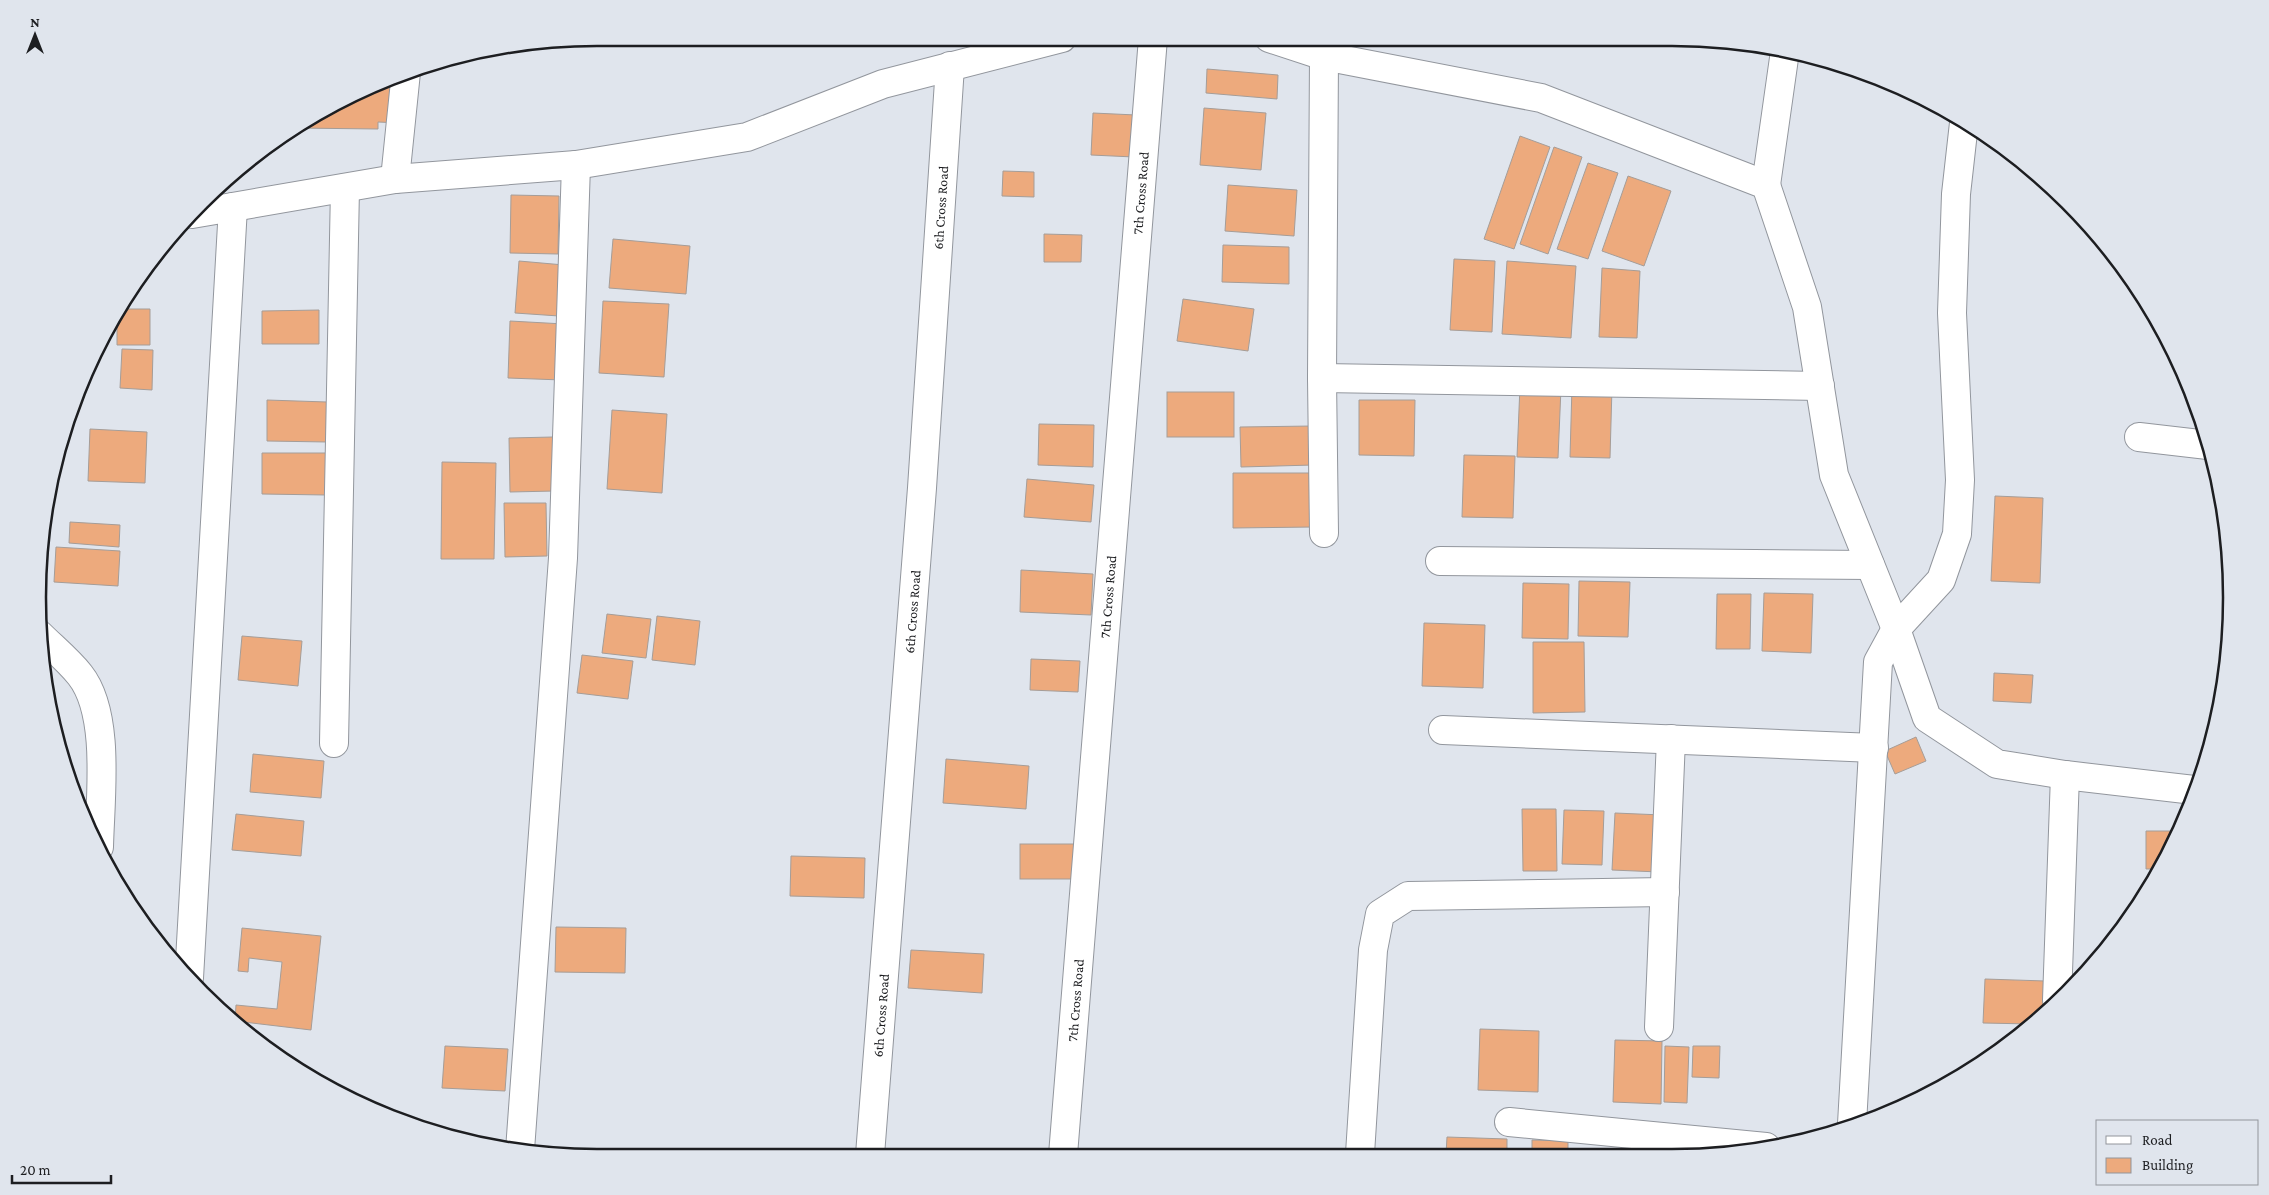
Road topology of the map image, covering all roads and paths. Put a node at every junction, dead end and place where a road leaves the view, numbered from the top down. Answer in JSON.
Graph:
{"nodes":[{"id":1,"x":1026,"y":46,"type":"edge"},
{"id":2,"x":1152,"y":46,"type":"edge"},
{"id":3,"x":1293,"y":46,"type":"edge"},
{"id":4,"x":1324,"y":56,"type":"junction"},
{"id":5,"x":1784,"y":58,"type":"edge"},
{"id":6,"x":950,"y":66,"type":"junction"},
{"id":7,"x":405,"y":81,"type":"edge"},
{"id":8,"x":1963,"y":130,"type":"edge"},
{"id":9,"x":576,"y":165,"type":"junction"},
{"id":10,"x":395,"y":180,"type":"junction"},
{"id":11,"x":1766,"y":185,"type":"junction"},
{"id":12,"x":345,"y":188,"type":"junction"},
{"id":13,"x":233,"y":207,"type":"junction"},
{"id":14,"x":204,"y":212,"type":"edge"},
{"id":15,"x":1322,"y":378,"type":"junction"},
{"id":16,"x":1820,"y":386,"type":"junction"},
{"id":17,"x":2139,"y":437,"type":"dead end"},
{"id":18,"x":2200,"y":443,"type":"edge"},
{"id":19,"x":1324,"y":533,"type":"dead end"},
{"id":20,"x":1440,"y":561,"type":"dead end"},
{"id":21,"x":1870,"y":565,"type":"junction"},
{"id":22,"x":1896,"y":629,"type":"junction"},
{"id":23,"x":48,"y":643,"type":"edge"},
{"id":24,"x":1443,"y":730,"type":"dead end"},
{"id":25,"x":1671,"y":739,"type":"junction"},
{"id":26,"x":334,"y":743,"type":"dead end"},
{"id":27,"x":1874,"y":748,"type":"junction"},
{"id":28,"x":2065,"y":775,"type":"junction"},
{"id":29,"x":2188,"y":789,"type":"edge"},
{"id":30,"x":99,"y":833,"type":"edge"},
{"id":31,"x":1665,"y":892,"type":"junction"},
{"id":32,"x":190,"y":968,"type":"edge"},
{"id":33,"x":2057,"y":991,"type":"edge"},
{"id":34,"x":1660,"y":1026,"type":"dead end"},
{"id":35,"x":1852,"y":1118,"type":"edge"},
{"id":36,"x":1509,"y":1122,"type":"dead end"},
{"id":37,"x":521,"y":1143,"type":"edge"},
{"id":38,"x":1739,"y":1144,"type":"edge"},
{"id":39,"x":870,"y":1149,"type":"edge"},
{"id":40,"x":1063,"y":1149,"type":"edge"},
{"id":41,"x":1360,"y":1149,"type":"edge"}],
"edges":[{"from":1,"to":6,"type":"street"},
{"from":2,"to":40,"type":"street","name":"7th Cross Road"},
{"from":3,"to":4,"type":"street"},
{"from":4,"to":11,"type":"street"},
{"from":4,"to":15,"type":"street"},
{"from":5,"to":11,"type":"street"},
{"from":6,"to":9,"type":"street"},
{"from":6,"to":39,"type":"street","name":"6th Cross Road"},
{"from":7,"to":10,"type":"street"},
{"from":8,"to":22,"type":"street"},
{"from":9,"to":10,"type":"street"},
{"from":9,"to":37,"type":"street"},
{"from":10,"to":12,"type":"street"},
{"from":11,"to":16,"type":"street"},
{"from":12,"to":13,"type":"street"},
{"from":12,"to":26,"type":"street"},
{"from":13,"to":14,"type":"street"},
{"from":13,"to":32,"type":"street"},
{"from":15,"to":16,"type":"street"},
{"from":15,"to":19,"type":"street"},
{"from":16,"to":21,"type":"street"},
{"from":17,"to":18,"type":"street"},
{"from":20,"to":21,"type":"street"},
{"from":21,"to":22,"type":"street"},
{"from":22,"to":27,"type":"street"},
{"from":22,"to":28,"type":"street"},
{"from":23,"to":30,"type":"street"},
{"from":24,"to":25,"type":"street"},
{"from":25,"to":27,"type":"street"},
{"from":25,"to":31,"type":"street"},
{"from":27,"to":35,"type":"street"},
{"from":28,"to":29,"type":"street"},
{"from":28,"to":33,"type":"street"},
{"from":31,"to":34,"type":"street"},
{"from":31,"to":41,"type":"street"},
{"from":36,"to":38,"type":"street"}]}
